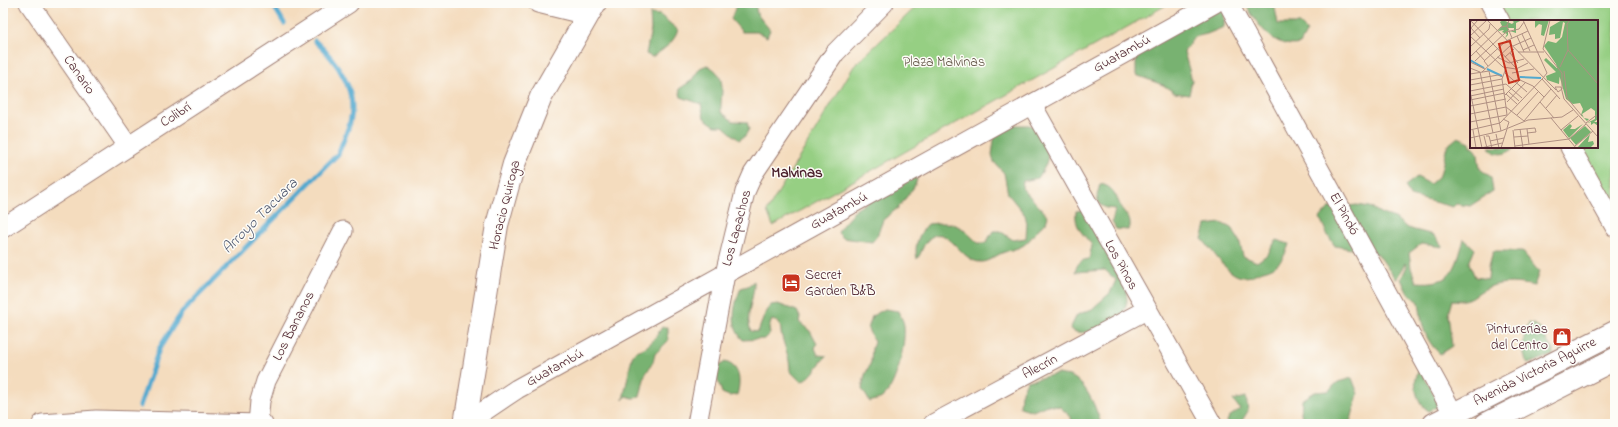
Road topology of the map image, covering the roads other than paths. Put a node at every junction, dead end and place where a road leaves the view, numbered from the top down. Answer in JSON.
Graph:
{"nodes":[{"id":1,"x":29,"y":3,"type":"edge"},
{"id":2,"x":349,"y":3,"type":"edge"},
{"id":3,"x":538,"y":3,"type":"edge"},
{"id":4,"x":884,"y":3,"type":"edge"},
{"id":5,"x":1215,"y":3,"type":"edge"},
{"id":6,"x":1228,"y":3,"type":"edge"},
{"id":7,"x":1490,"y":3,"type":"edge"},
{"id":8,"x":591,"y":9,"type":"edge"},
{"id":9,"x":1499,"y":20,"type":"edge"},
{"id":10,"x":1032,"y":104,"type":"junction"},
{"id":11,"x":128,"y":146,"type":"junction"},
{"id":12,"x":1571,"y":148,"type":"edge"},
{"id":13,"x":1615,"y":227,"type":"edge"},
{"id":14,"x":3,"y":228,"type":"edge"},
{"id":15,"x":343,"y":231,"type":"dead end"},
{"id":16,"x":725,"y":274,"type":"junction"},
{"id":17,"x":1146,"y":310,"type":"junction"},
{"id":18,"x":1615,"y":332,"type":"edge"},
{"id":19,"x":1615,"y":359,"type":"edge"},
{"id":20,"x":1456,"y":419,"type":"edge"},
{"id":21,"x":42,"y":424,"type":"edge"},
{"id":22,"x":258,"y":424,"type":"edge"},
{"id":23,"x":263,"y":424,"type":"edge"},
{"id":24,"x":465,"y":424,"type":"edge"},
{"id":25,"x":696,"y":424,"type":"edge"},
{"id":26,"x":933,"y":424,"type":"edge"},
{"id":27,"x":1212,"y":424,"type":"edge"},
{"id":28,"x":1434,"y":424,"type":"edge"},
{"id":29,"x":1486,"y":424,"type":"edge"}],
"edges":[{"from":1,"to":11,"type":"street","name":"Canario"},
{"from":2,"to":11,"type":"street","name":"Colibrí"},
{"from":3,"to":8,"type":"street"},
{"from":4,"to":16,"type":"street","name":"Los Lapachos"},
{"from":5,"to":10,"type":"street","name":"Guatambú"},
{"from":6,"to":20,"type":"street","name":"El Pindó"},
{"from":7,"to":9,"type":"street"},
{"from":8,"to":24,"type":"main road","name":"Horacio Quiroga"},
{"from":10,"to":16,"type":"street","name":"Guatambú"},
{"from":10,"to":17,"type":"street","name":"Los Pinos"},
{"from":11,"to":14,"type":"street","name":"Colibrí"},
{"from":12,"to":13,"type":"street"},
{"from":15,"to":22,"type":"street","name":"Los Bananos"},
{"from":16,"to":24,"type":"street","name":"Guatambú"},
{"from":16,"to":25,"type":"street","name":"Los Lapachos"},
{"from":17,"to":26,"type":"street","name":"Alecrín"},
{"from":17,"to":27,"type":"street","name":"Los Pinos"},
{"from":18,"to":20,"type":"main road","name":"Avenida Victoria Aguirre"},
{"from":19,"to":29,"type":"main road","name":"Avenida Victoria Aguirre"},
{"from":20,"to":28,"type":"main road","name":"Avenida Victoria Aguirre"},
{"from":21,"to":22,"type":"street"},
{"from":22,"to":23,"type":"street"}]}
